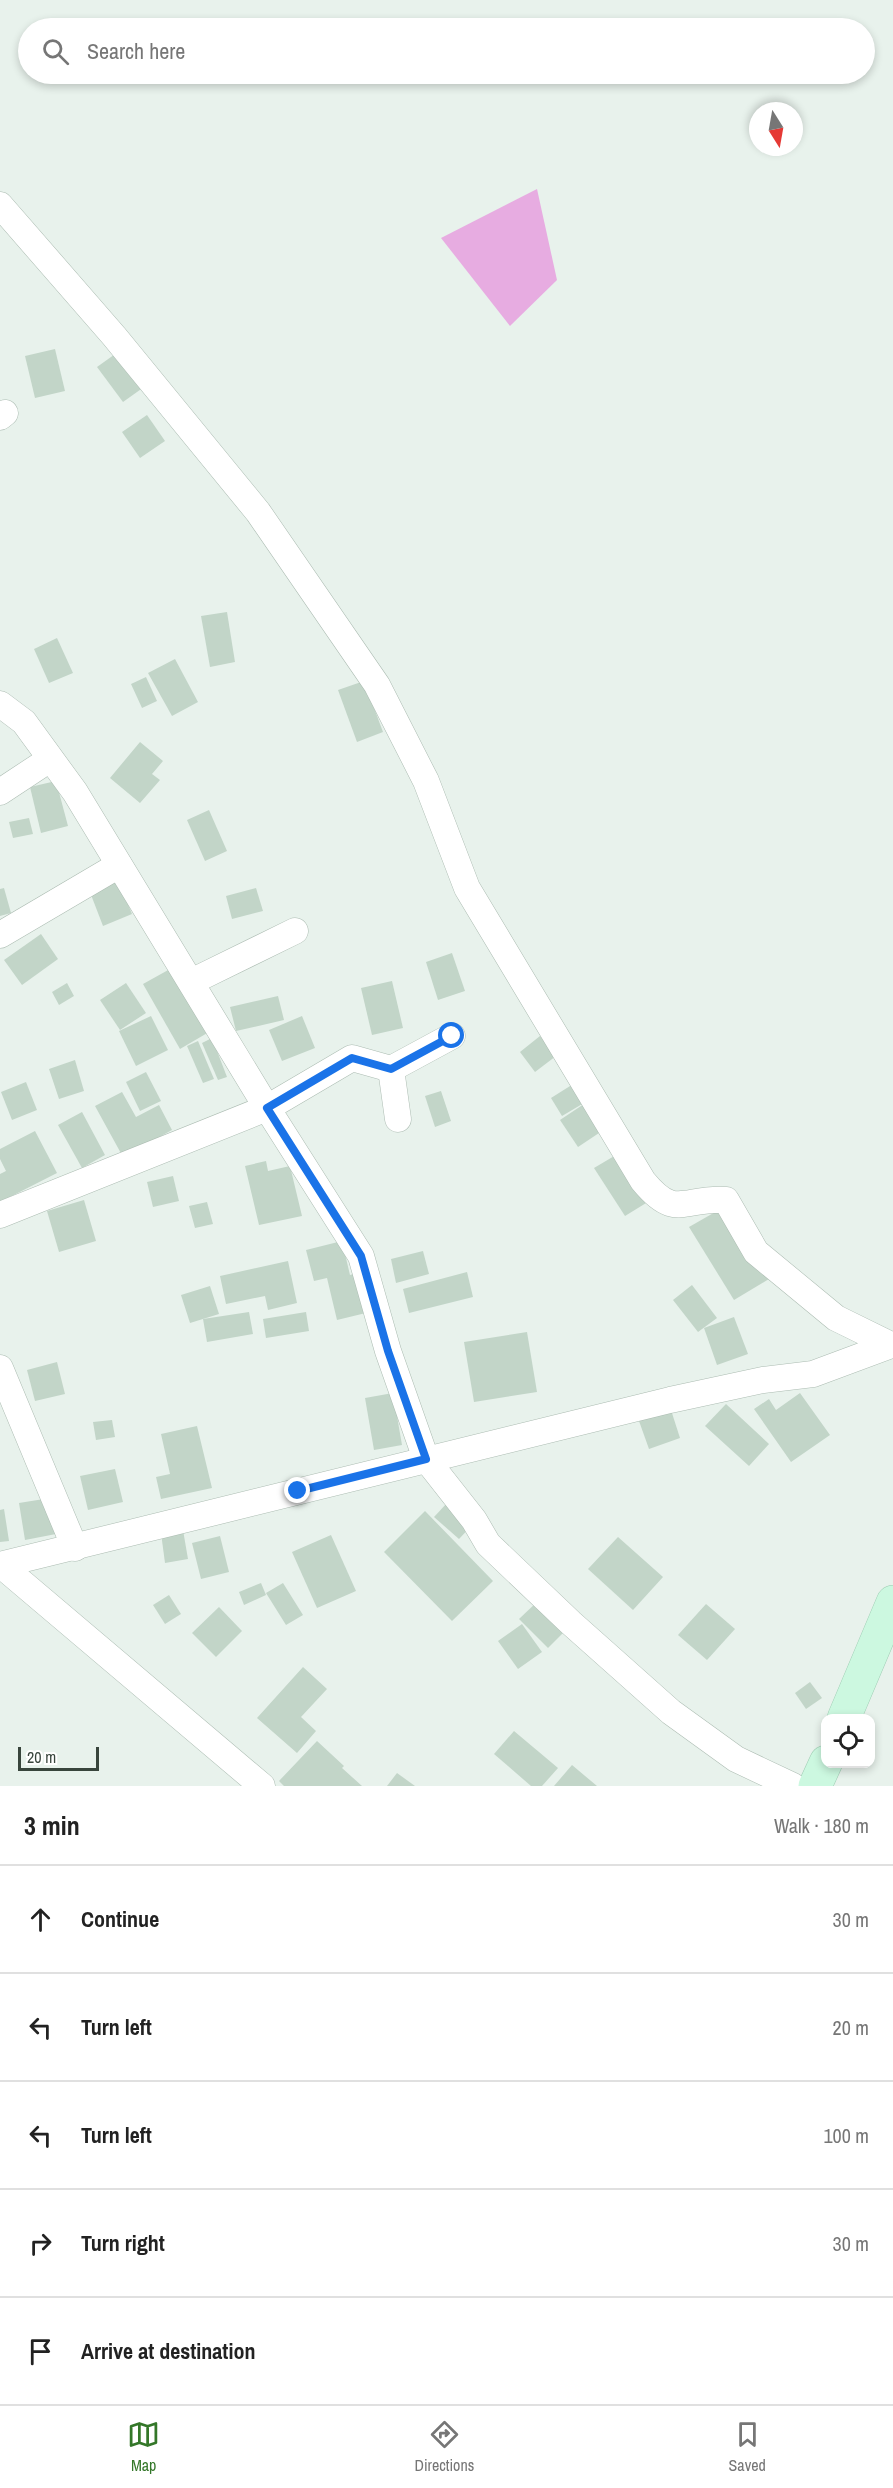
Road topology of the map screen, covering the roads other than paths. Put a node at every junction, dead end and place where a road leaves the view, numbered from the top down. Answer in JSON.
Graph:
{"nodes":[{"id":1,"x":0,"y":205,"type":"edge"},
{"id":2,"x":0,"y":704,"type":"edge"},
{"id":3,"x":50,"y":759,"type":"junction"},
{"id":4,"x":0,"y":792,"type":"edge"},
{"id":5,"x":119,"y":865,"type":"junction"},
{"id":6,"x":295,"y":931,"type":"dead end"},
{"id":7,"x":0,"y":935,"type":"edge"},
{"id":8,"x":191,"y":982,"type":"junction"},
{"id":9,"x":452,"y":1036,"type":"dead end"},
{"id":10,"x":391,"y":1069,"type":"junction"},
{"id":11,"x":267,"y":1108,"type":"junction"},
{"id":12,"x":398,"y":1119,"type":"dead end"},
{"id":13,"x":0,"y":1215,"type":"edge"},
{"id":14,"x":892,"y":1345,"type":"edge"},
{"id":15,"x":0,"y":1368,"type":"edge"},
{"id":16,"x":426,"y":1459,"type":"junction"},
{"id":17,"x":75,"y":1548,"type":"junction"},
{"id":18,"x":0,"y":1565,"type":"edge"},
{"id":19,"x":893,"y":1602,"type":"edge"},
{"id":20,"x":846,"y":1714,"type":"edge"},
{"id":21,"x":822,"y":1768,"type":"edge"},
{"id":22,"x":262,"y":1786,"type":"edge"},
{"id":23,"x":793,"y":1786,"type":"edge"},
{"id":24,"x":815,"y":1786,"type":"edge"}],
"edges":[{"from":1,"to":14,"type":"street"},
{"from":2,"to":3,"type":"street"},
{"from":3,"to":4,"type":"street"},
{"from":3,"to":5,"type":"street"},
{"from":5,"to":7,"type":"street"},
{"from":5,"to":8,"type":"street"},
{"from":6,"to":8,"type":"street"},
{"from":8,"to":11,"type":"street"},
{"from":9,"to":10,"type":"street"},
{"from":10,"to":11,"type":"street"},
{"from":10,"to":12,"type":"street"},
{"from":11,"to":13,"type":"street"},
{"from":11,"to":16,"type":"street"},
{"from":14,"to":16,"type":"street"},
{"from":15,"to":17,"type":"street"},
{"from":16,"to":17,"type":"street"},
{"from":16,"to":23,"type":"street"},
{"from":17,"to":18,"type":"street"},
{"from":18,"to":22,"type":"street"},
{"from":19,"to":20,"type":"main road"},
{"from":21,"to":24,"type":"main road"}]}
